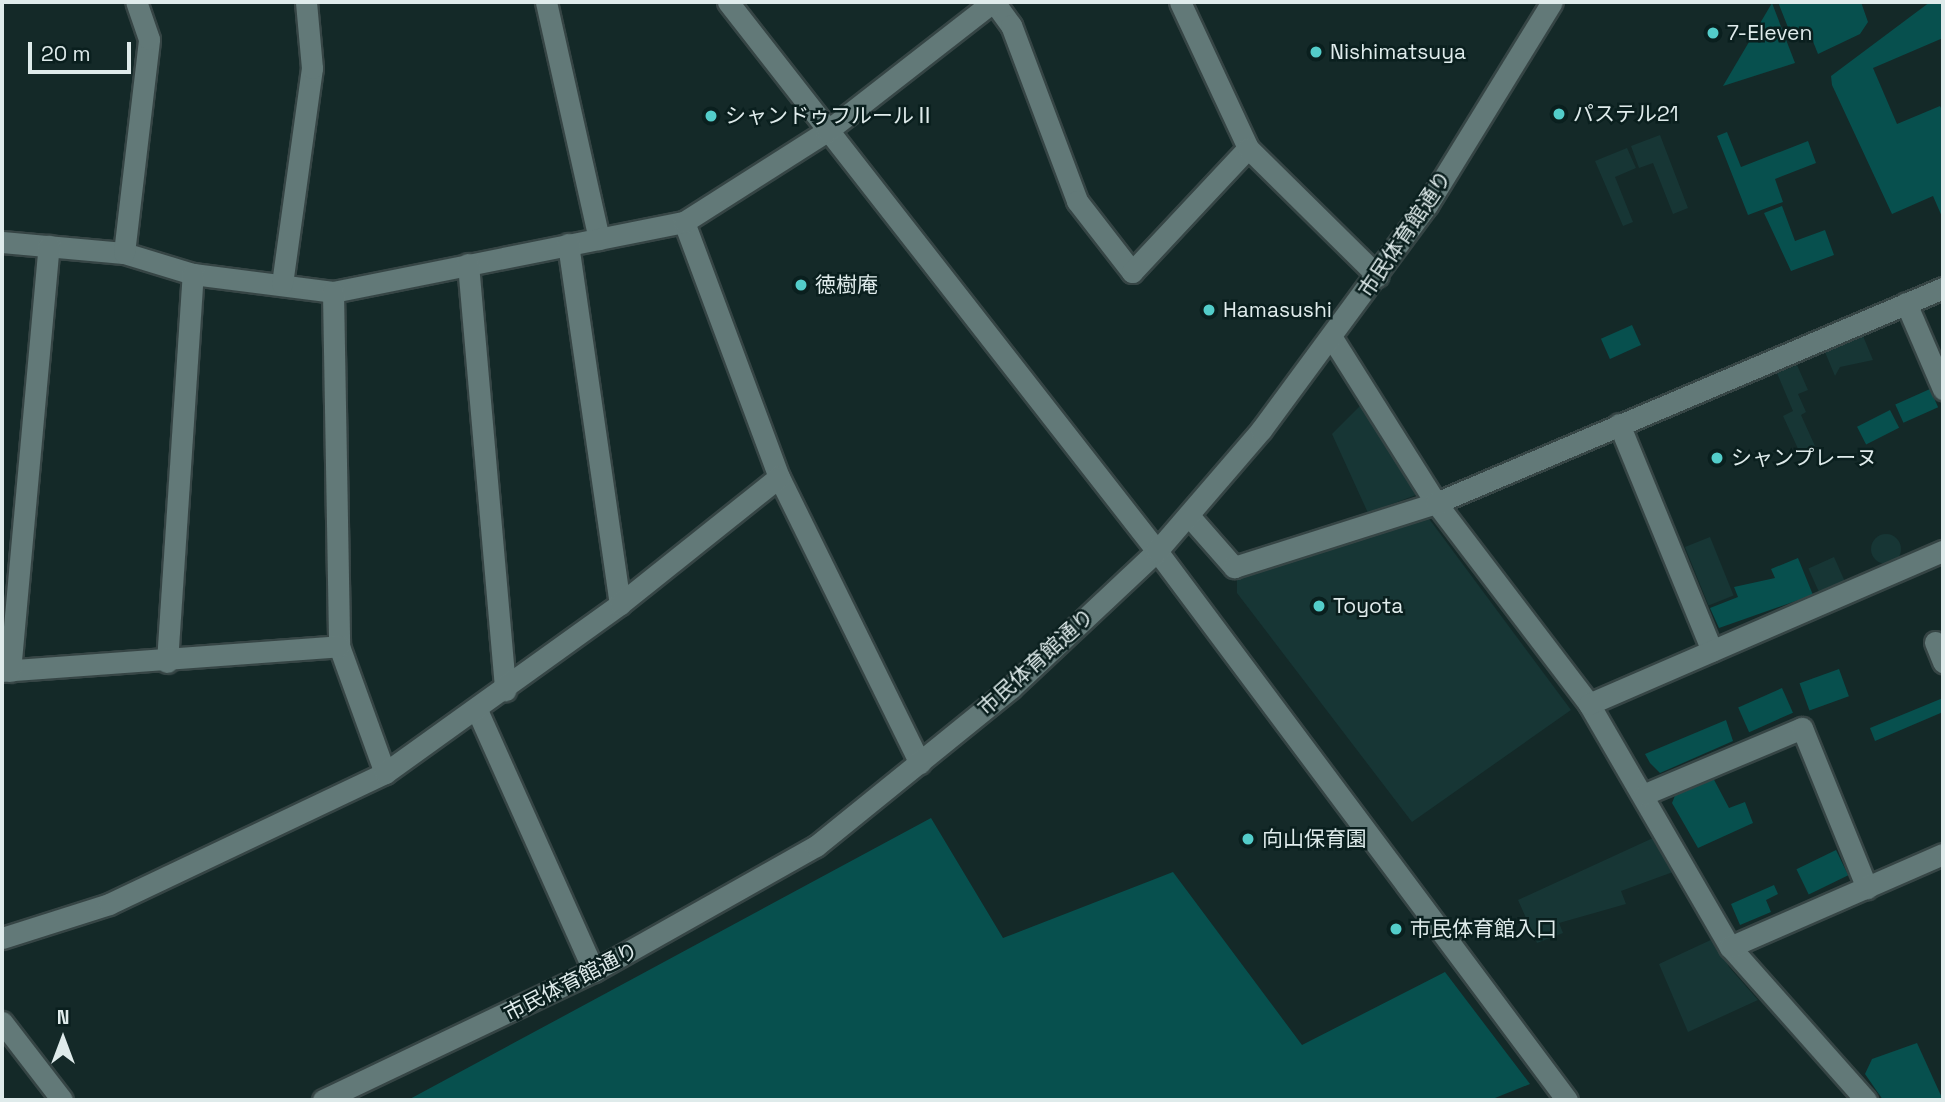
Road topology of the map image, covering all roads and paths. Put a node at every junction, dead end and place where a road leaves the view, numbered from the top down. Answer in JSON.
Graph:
{"nodes":[{"id":1,"x":136,"y":2,"type":"edge"},
{"id":2,"x":306,"y":2,"type":"edge"},
{"id":3,"x":546,"y":2,"type":"edge"},
{"id":4,"x":728,"y":2,"type":"edge"},
{"id":5,"x":993,"y":2,"type":"edge"},
{"id":6,"x":1180,"y":2,"type":"edge"},
{"id":7,"x":1552,"y":2,"type":"edge"},
{"id":8,"x":827,"y":131,"type":"junction"},
{"id":9,"x":1248,"y":148,"type":"junction"},
{"id":10,"x":684,"y":222,"type":"junction"},
{"id":11,"x":599,"y":239,"type":"junction"},
{"id":12,"x":2,"y":242,"type":"edge"},
{"id":13,"x":568,"y":244,"type":"junction"},
{"id":14,"x":49,"y":246,"type":"junction"},
{"id":15,"x":124,"y":253,"type":"junction"},
{"id":16,"x":468,"y":264,"type":"junction"},
{"id":17,"x":193,"y":274,"type":"junction"},
{"id":18,"x":1378,"y":276,"type":"junction"},
{"id":19,"x":282,"y":284,"type":"junction"},
{"id":20,"x":1943,"y":288,"type":"edge"},
{"id":21,"x":333,"y":292,"type":"junction"},
{"id":22,"x":1906,"y":303,"type":"junction"},
{"id":23,"x":1332,"y":338,"type":"junction"},
{"id":24,"x":1943,"y":389,"type":"edge"},
{"id":25,"x":1619,"y":424,"type":"junction"},
{"id":26,"x":779,"y":477,"type":"junction"},
{"id":27,"x":1436,"y":502,"type":"junction"},
{"id":28,"x":1190,"y":517,"type":"junction"},
{"id":29,"x":1157,"y":551,"type":"junction"},
{"id":30,"x":1943,"y":551,"type":"edge"},
{"id":31,"x":620,"y":604,"type":"junction"},
{"id":32,"x":1935,"y":642,"type":"dead end"},
{"id":33,"x":339,"y":646,"type":"junction"},
{"id":34,"x":1712,"y":651,"type":"junction"},
{"id":35,"x":167,"y":662,"type":"junction"},
{"id":36,"x":1943,"y":662,"type":"edge"},
{"id":37,"x":6,"y":671,"type":"edge"},
{"id":38,"x":505,"y":690,"type":"junction"},
{"id":39,"x":1589,"y":704,"type":"junction"},
{"id":40,"x":477,"y":710,"type":"junction"},
{"id":41,"x":920,"y":763,"type":"junction"},
{"id":42,"x":385,"y":773,"type":"junction"},
{"id":43,"x":1645,"y":794,"type":"junction"},
{"id":44,"x":1943,"y":854,"type":"edge"},
{"id":45,"x":1867,"y":888,"type":"junction"},
{"id":46,"x":2,"y":938,"type":"edge"},
{"id":47,"x":1730,"y":947,"type":"junction"},
{"id":48,"x":594,"y":971,"type":"junction"},
{"id":49,"x":2,"y":1023,"type":"edge"},
{"id":50,"x":62,"y":1100,"type":"edge"},
{"id":51,"x":323,"y":1100,"type":"edge"},
{"id":52,"x":1567,"y":1100,"type":"edge"},
{"id":53,"x":1866,"y":1100,"type":"edge"}],
"edges":[{"from":1,"to":15,"type":"street"},
{"from":2,"to":19,"type":"street"},
{"from":3,"to":11,"type":"street"},
{"from":4,"to":8,"type":"street"},
{"from":5,"to":8,"type":"street"},
{"from":5,"to":9,"type":"street"},
{"from":6,"to":9,"type":"street"},
{"from":7,"to":18,"type":"street","name":"市民体育館通り"},
{"from":8,"to":10,"type":"street"},
{"from":8,"to":29,"type":"street"},
{"from":9,"to":18,"type":"street"},
{"from":10,"to":11,"type":"street"},
{"from":10,"to":26,"type":"street"},
{"from":11,"to":13,"type":"street"},
{"from":12,"to":14,"type":"street"},
{"from":13,"to":16,"type":"street"},
{"from":13,"to":31,"type":"street"},
{"from":14,"to":15,"type":"street"},
{"from":14,"to":37,"type":"street"},
{"from":15,"to":17,"type":"street"},
{"from":16,"to":21,"type":"street"},
{"from":16,"to":38,"type":"street"},
{"from":17,"to":19,"type":"street"},
{"from":17,"to":35,"type":"street"},
{"from":18,"to":23,"type":"street","name":"市民体育館通り"},
{"from":19,"to":21,"type":"street"},
{"from":20,"to":22,"type":"street"},
{"from":21,"to":33,"type":"street"},
{"from":22,"to":24,"type":"street"},
{"from":22,"to":25,"type":"street"},
{"from":23,"to":27,"type":"street"},
{"from":23,"to":28,"type":"street","name":"市民体育館通り"},
{"from":25,"to":27,"type":"street"},
{"from":25,"to":34,"type":"street"},
{"from":26,"to":31,"type":"street"},
{"from":26,"to":41,"type":"street"},
{"from":27,"to":28,"type":"street"},
{"from":27,"to":39,"type":"street"},
{"from":28,"to":29,"type":"street","name":"市民体育館通り"},
{"from":29,"to":41,"type":"street","name":"市民体育館通り"},
{"from":29,"to":52,"type":"street"},
{"from":30,"to":34,"type":"street"},
{"from":31,"to":38,"type":"street"},
{"from":32,"to":36,"type":"street"},
{"from":33,"to":35,"type":"street"},
{"from":33,"to":42,"type":"street"},
{"from":34,"to":39,"type":"street"},
{"from":35,"to":37,"type":"street"},
{"from":38,"to":40,"type":"street"},
{"from":39,"to":43,"type":"street"},
{"from":40,"to":42,"type":"street"},
{"from":40,"to":48,"type":"street"},
{"from":41,"to":48,"type":"street","name":"市民体育館通り"},
{"from":42,"to":46,"type":"street"},
{"from":43,"to":45,"type":"street"},
{"from":43,"to":47,"type":"street"},
{"from":44,"to":45,"type":"street"},
{"from":45,"to":47,"type":"street"},
{"from":47,"to":53,"type":"street"},
{"from":48,"to":51,"type":"street","name":"市民体育館通り"},
{"from":49,"to":50,"type":"street"}]}
